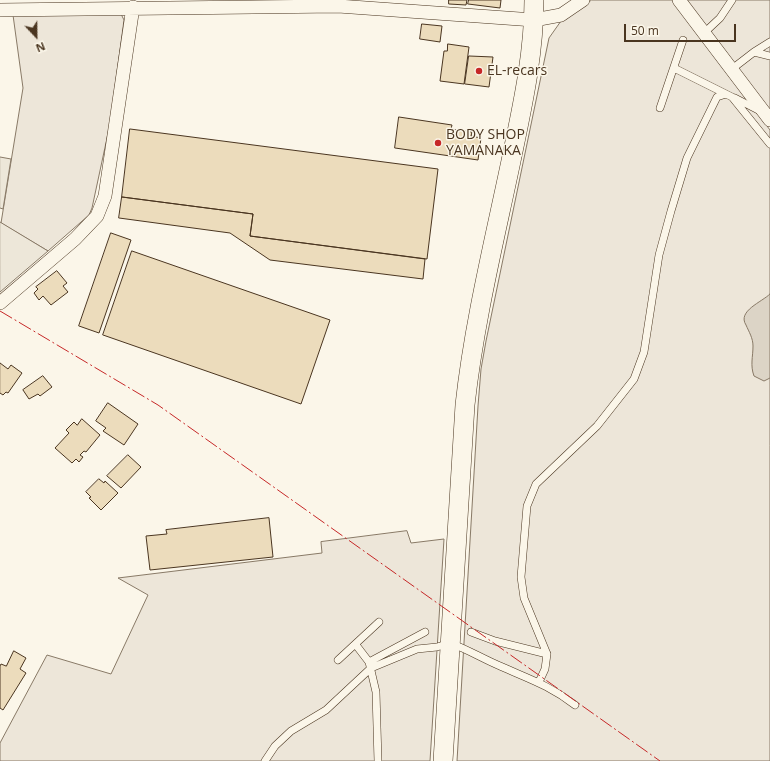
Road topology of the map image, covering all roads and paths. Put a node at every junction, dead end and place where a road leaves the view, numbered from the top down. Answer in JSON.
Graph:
{"nodes":[{"id":1,"x":534,"y":0,"type":"edge"},
{"id":2,"x":583,"y":0,"type":"edge"},
{"id":3,"x":679,"y":0,"type":"edge"},
{"id":4,"x":732,"y":0,"type":"edge"},
{"id":5,"x":229,"y":3,"type":"edge"},
{"id":6,"x":133,"y":7,"type":"junction"},
{"id":7,"x":0,"y":10,"type":"edge"},
{"id":8,"x":534,"y":20,"type":"junction"},
{"id":9,"x":704,"y":33,"type":"junction"},
{"id":10,"x":683,"y":40,"type":"dead end"},
{"id":11,"x":770,"y":42,"type":"edge"},
{"id":12,"x":754,"y":52,"type":"junction"},
{"id":13,"x":770,"y":56,"type":"edge"},
{"id":14,"x":674,"y":68,"type":"junction"},
{"id":15,"x":732,"y":69,"type":"junction"},
{"id":16,"x":729,"y":95,"type":"junction"},
{"id":17,"x":660,"y":108,"type":"dead end"},
{"id":18,"x":768,"y":116,"type":"edge"},
{"id":19,"x":770,"y":144,"type":"edge"},
{"id":20,"x":0,"y":303,"type":"edge"},
{"id":21,"x":379,"y":622,"type":"dead end"},
{"id":22,"x":425,"y":632,"type":"dead end"},
{"id":23,"x":471,"y":632,"type":"dead end"},
{"id":24,"x":450,"y":643,"type":"junction"},
{"id":25,"x":356,"y":644,"type":"junction"},
{"id":26,"x":547,"y":654,"type":"junction"},
{"id":27,"x":338,"y":660,"type":"dead end"},
{"id":28,"x":370,"y":665,"type":"junction"},
{"id":29,"x":539,"y":682,"type":"junction"},
{"id":30,"x":575,"y":705,"type":"dead end"},
{"id":31,"x":265,"y":761,"type":"edge"},
{"id":32,"x":378,"y":761,"type":"edge"},
{"id":33,"x":443,"y":761,"type":"edge"}],
"edges":[{"from":1,"to":8,"type":"street"},
{"from":2,"to":8,"type":"street"},
{"from":3,"to":9,"type":"street"},
{"from":4,"to":9,"type":"lane"},
{"from":5,"to":6,"type":"street"},
{"from":5,"to":8,"type":"street"},
{"from":6,"to":7,"type":"street"},
{"from":6,"to":20,"type":"street"},
{"from":8,"to":24,"type":"street"},
{"from":9,"to":15,"type":"street"},
{"from":10,"to":14,"type":"lane"},
{"from":11,"to":12,"type":"lane"},
{"from":12,"to":13,"type":"lane"},
{"from":12,"to":15,"type":"lane"},
{"from":14,"to":16,"type":"lane"},
{"from":14,"to":17,"type":"lane"},
{"from":15,"to":18,"type":"street"},
{"from":16,"to":18,"type":"lane"},
{"from":16,"to":19,"type":"lane"},
{"from":16,"to":26,"type":"lane"},
{"from":21,"to":25,"type":"lane"},
{"from":22,"to":28,"type":"lane"},
{"from":23,"to":26,"type":"lane"},
{"from":24,"to":28,"type":"lane"},
{"from":24,"to":29,"type":"lane"},
{"from":24,"to":33,"type":"street"},
{"from":25,"to":27,"type":"lane"},
{"from":25,"to":28,"type":"lane"},
{"from":26,"to":29,"type":"lane"},
{"from":28,"to":31,"type":"lane"},
{"from":28,"to":32,"type":"lane"},
{"from":29,"to":30,"type":"lane"}]}
